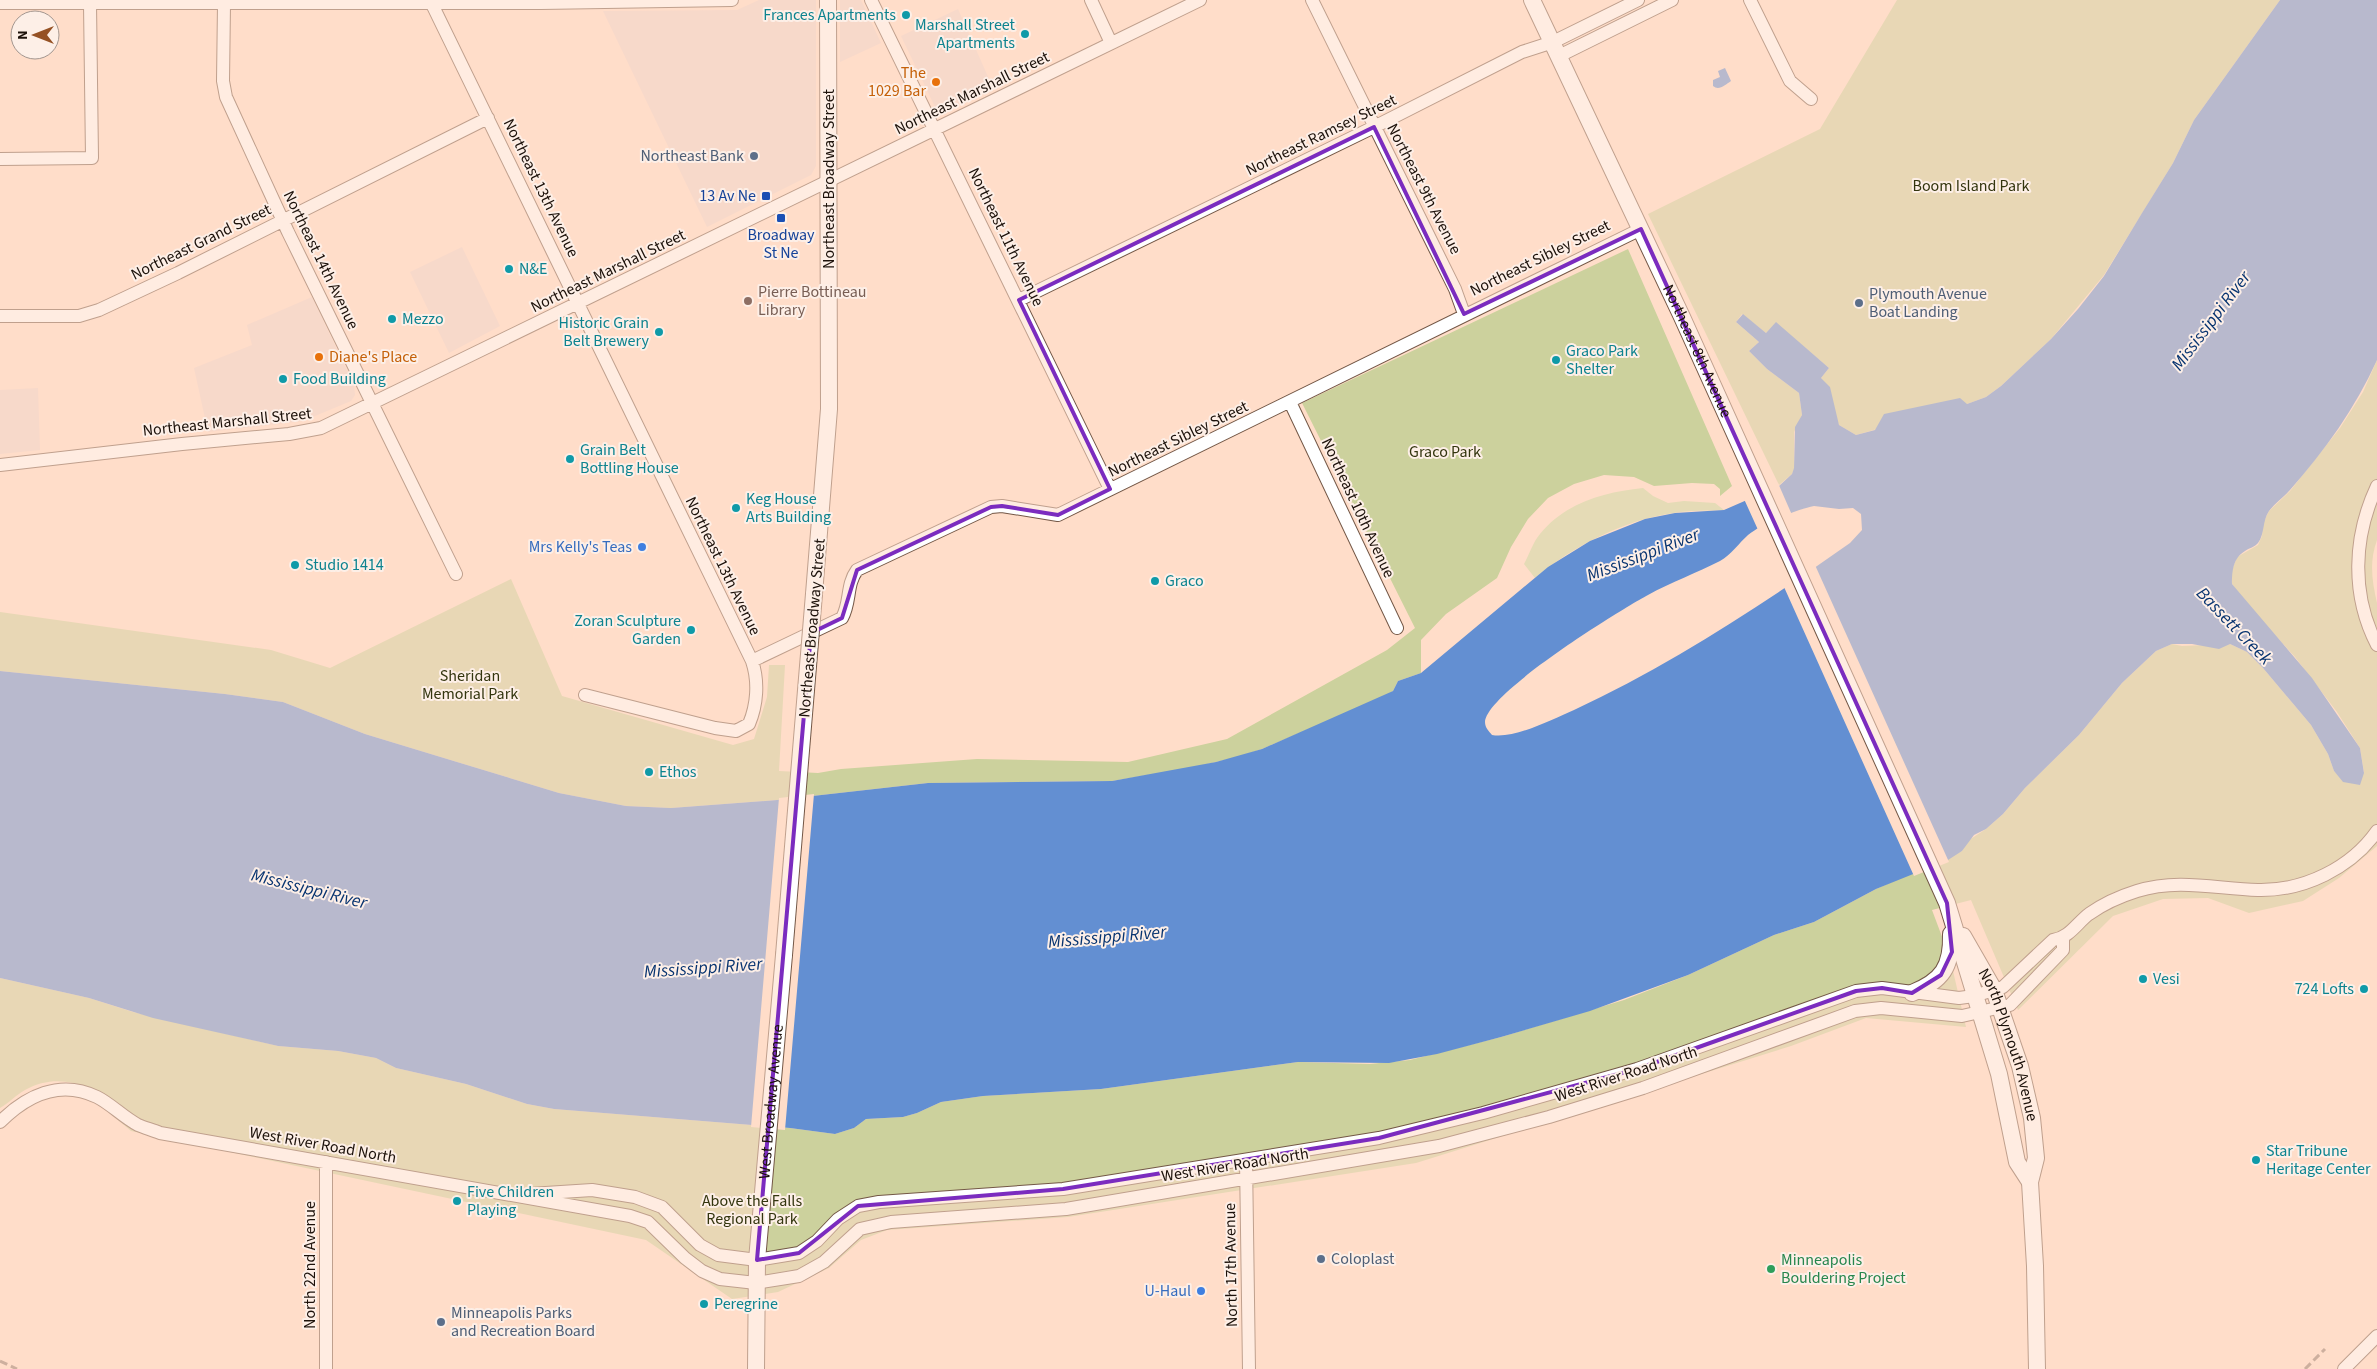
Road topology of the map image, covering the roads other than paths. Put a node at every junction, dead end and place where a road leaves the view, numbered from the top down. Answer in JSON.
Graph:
{"nodes":[{"id":1,"x":732,"y":0,"type":"edge"},
{"id":2,"x":828,"y":0,"type":"edge"},
{"id":3,"x":871,"y":0,"type":"edge"},
{"id":4,"x":1091,"y":0,"type":"edge"},
{"id":5,"x":1200,"y":0,"type":"edge"},
{"id":6,"x":1312,"y":0,"type":"edge"},
{"id":7,"x":1532,"y":0,"type":"edge"},
{"id":8,"x":1638,"y":0,"type":"edge"},
{"id":9,"x":1672,"y":0,"type":"edge"},
{"id":10,"x":1750,"y":0,"type":"edge"},
{"id":11,"x":430,"y":1,"type":"edge"},
{"id":12,"x":628,"y":1,"type":"edge"},
{"id":13,"x":35,"y":2,"type":"edge"},
{"id":14,"x":230,"y":2,"type":"edge"},
{"id":15,"x":0,"y":3,"type":"edge"},
{"id":16,"x":90,"y":4,"type":"junction"},
{"id":17,"x":1111,"y":43,"type":"junction"},
{"id":18,"x":1556,"y":49,"type":"junction"},
{"id":19,"x":1811,"y":99,"type":"dead end"},
{"id":20,"x":488,"y":118,"type":"junction"},
{"id":21,"x":1374,"y":127,"type":"junction"},
{"id":22,"x":934,"y":130,"type":"junction"},
{"id":23,"x":0,"y":159,"type":"edge"},
{"id":24,"x":829,"y":182,"type":"junction"},
{"id":25,"x":283,"y":220,"type":"junction"},
{"id":26,"x":1641,"y":228,"type":"junction"},
{"id":27,"x":1019,"y":300,"type":"junction"},
{"id":28,"x":580,"y":303,"type":"junction"},
{"id":29,"x":1464,"y":314,"type":"junction"},
{"id":30,"x":0,"y":316,"type":"edge"},
{"id":31,"x":1290,"y":402,"type":"junction"},
{"id":32,"x":373,"y":404,"type":"junction"},
{"id":33,"x":0,"y":465,"type":"edge"},
{"id":34,"x":2377,"y":486,"type":"edge"},
{"id":35,"x":1110,"y":489,"type":"junction"},
{"id":36,"x":456,"y":574,"type":"dead end"},
{"id":37,"x":1397,"y":628,"type":"dead end"},
{"id":38,"x":2377,"y":645,"type":"edge"},
{"id":39,"x":752,"y":661,"type":"junction"},
{"id":40,"x":585,"y":695,"type":"dead end"},
{"id":41,"x":1857,"y":704,"type":"joint"},
{"id":42,"x":2377,"y":831,"type":"edge"},
{"id":43,"x":1949,"y":909,"type":"junction"},
{"id":44,"x":2062,"y":939,"type":"junction"},
{"id":45,"x":784,"y":955,"type":"joint"},
{"id":46,"x":1994,"y":990,"type":"junction"},
{"id":47,"x":1912,"y":993,"type":"junction"},
{"id":48,"x":1974,"y":996,"type":"junction"},
{"id":49,"x":2000,"y":1008,"type":"junction"},
{"id":50,"x":1980,"y":1013,"type":"junction"},
{"id":51,"x":1783,"y":1017,"type":"junction"},
{"id":52,"x":1789,"y":1035,"type":"junction"},
{"id":53,"x":1637,"y":1069,"type":"junction"},
{"id":54,"x":1643,"y":1088,"type":"junction"},
{"id":55,"x":0,"y":1122,"type":"edge"},
{"id":56,"x":1246,"y":1160,"type":"junction"},
{"id":57,"x":326,"y":1162,"type":"junction"},
{"id":58,"x":1246,"y":1180,"type":"junction"},
{"id":59,"x":2030,"y":1182,"type":"junction"},
{"id":60,"x":514,"y":1196,"type":"junction"},
{"id":61,"x":757,"y":1260,"type":"junction"},
{"id":62,"x":756,"y":1283,"type":"junction"},
{"id":63,"x":2377,"y":1336,"type":"edge"},
{"id":64,"x":326,"y":1369,"type":"edge"},
{"id":65,"x":756,"y":1369,"type":"edge"},
{"id":66,"x":1248,"y":1369,"type":"edge"},
{"id":67,"x":2037,"y":1369,"type":"edge"},
{"id":68,"x":2344,"y":1369,"type":"edge"}],
"edges":[{"from":1,"to":12,"type":"street"},
{"from":2,"to":24,"type":"main road","name":"Northeast Broadway Street"},
{"from":3,"to":22,"type":"street","name":"Northeast 11th Avenue"},
{"from":4,"to":17,"type":"street"},
{"from":5,"to":17,"type":"street","name":"Northeast Marshall Street"},
{"from":6,"to":21,"type":"street","name":"Northeast 9th Avenue"},
{"from":7,"to":18,"type":"main road","name":"Northeast 8th Avenue"},
{"from":8,"to":18,"type":"street","name":"Northeast Ramsey Street"},
{"from":9,"to":18,"type":"street","name":"Northeast Ramsey Street"},
{"from":10,"to":19,"type":"street"},
{"from":11,"to":12,"type":"street"},
{"from":11,"to":14,"type":"street"},
{"from":11,"to":20,"type":"street","name":"Northeast 13th Avenue"},
{"from":13,"to":15,"type":"street"},
{"from":13,"to":16,"type":"street"},
{"from":14,"to":16,"type":"street"},
{"from":14,"to":25,"type":"street","name":"Northeast 14th Avenue"},
{"from":16,"to":23,"type":"street"},
{"from":17,"to":22,"type":"street","name":"Northeast Marshall Street"},
{"from":18,"to":21,"type":"street","name":"Northeast Ramsey Street"},
{"from":18,"to":26,"type":"main road","name":"Northeast 8th Avenue"},
{"from":20,"to":25,"type":"street","name":"Northeast Grand Street"},
{"from":20,"to":28,"type":"street","name":"Northeast 13th Avenue"},
{"from":21,"to":27,"type":"street","name":"Northeast Ramsey Street"},
{"from":21,"to":29,"type":"street","name":"Northeast 9th Avenue"},
{"from":22,"to":24,"type":"street","name":"Northeast Marshall Street"},
{"from":22,"to":27,"type":"street","name":"Northeast 11th Avenue"},
{"from":24,"to":28,"type":"street","name":"Northeast Marshall Street"},
{"from":24,"to":45,"type":"main road","name":"Northeast Broadway Street","bridge":true},
{"from":25,"to":30,"type":"street","name":"Northeast Grand Street"},
{"from":25,"to":32,"type":"street","name":"Northeast 14th Avenue"},
{"from":26,"to":29,"type":"street","name":"Northeast Sibley Street"},
{"from":26,"to":41,"type":"main road","name":"Northeast 8th Avenue"},
{"from":27,"to":35,"type":"street","name":"Northeast 11th Avenue"},
{"from":28,"to":32,"type":"street","name":"Northeast Marshall Street"},
{"from":28,"to":39,"type":"street","name":"Northeast 13th Avenue"},
{"from":29,"to":31,"type":"street","name":"Northeast Sibley Street"},
{"from":31,"to":35,"type":"street","name":"Northeast Sibley Street"},
{"from":31,"to":37,"type":"street","name":"Northeast 10th Avenue"},
{"from":32,"to":33,"type":"street","name":"Northeast Marshall Street"},
{"from":32,"to":36,"type":"street","name":"Northeast 14th Avenue"},
{"from":34,"to":38,"type":"street"},
{"from":35,"to":39,"type":"street","name":"Northeast Sibley Street"},
{"from":39,"to":40,"type":"street","name":"Northeast 13th Avenue"},
{"from":41,"to":43,"type":"main road","name":"North Plymouth Avenue"},
{"from":42,"to":44,"type":"street","name":"West River Road North"},
{"from":43,"to":46,"type":"main road","name":"North Plymouth Avenue"},
{"from":43,"to":47,"type":"main road"},
{"from":43,"to":48,"type":"main road","name":"North Plymouth Avenue"},
{"from":44,"to":46,"type":"street","name":"West River Road North"},
{"from":44,"to":49,"type":"street","name":"West River Road North"},
{"from":45,"to":61,"type":"main road","name":"West Broadway Avenue"},
{"from":46,"to":48,"type":"street","name":"West River Road North"},
{"from":46,"to":49,"type":"main road","name":"North Plymouth Avenue"},
{"from":47,"to":48,"type":"street","name":"West River Road North"},
{"from":47,"to":51,"type":"street","name":"West River Road North"},
{"from":48,"to":50,"type":"main road","name":"North Plymouth Avenue"},
{"from":49,"to":50,"type":"street","name":"West River Road North"},
{"from":49,"to":59,"type":"main road","name":"North Plymouth Avenue"},
{"from":50,"to":52,"type":"street","name":"West River Road North"},
{"from":50,"to":59,"type":"main road","name":"North Plymouth Avenue"},
{"from":51,"to":52,"type":"street"},
{"from":51,"to":53,"type":"street","name":"West River Road North"},
{"from":52,"to":54,"type":"street","name":"West River Road North"},
{"from":53,"to":54,"type":"street"},
{"from":53,"to":56,"type":"street","name":"West River Road North"},
{"from":54,"to":58,"type":"street","name":"West River Road North"},
{"from":55,"to":57,"type":"street","name":"West River Road North"},
{"from":56,"to":58,"type":"street","name":"North 17th Avenue"},
{"from":56,"to":61,"type":"street","name":"West River Road North"},
{"from":57,"to":60,"type":"street","name":"West River Road North"},
{"from":57,"to":64,"type":"street","name":"North 22nd Avenue"},
{"from":58,"to":62,"type":"street","name":"West River Road North"},
{"from":58,"to":66,"type":"street","name":"North 17th Avenue"},
{"from":59,"to":67,"type":"main road","name":"North Plymouth Avenue"},
{"from":60,"to":61,"type":"street","name":"West River Road North"},
{"from":60,"to":62,"type":"street","name":"West River Road North"},
{"from":61,"to":62,"type":"main road","name":"West Broadway Avenue"},
{"from":62,"to":65,"type":"main road","name":"West Broadway Avenue"},
{"from":63,"to":68,"type":"street"}]}
